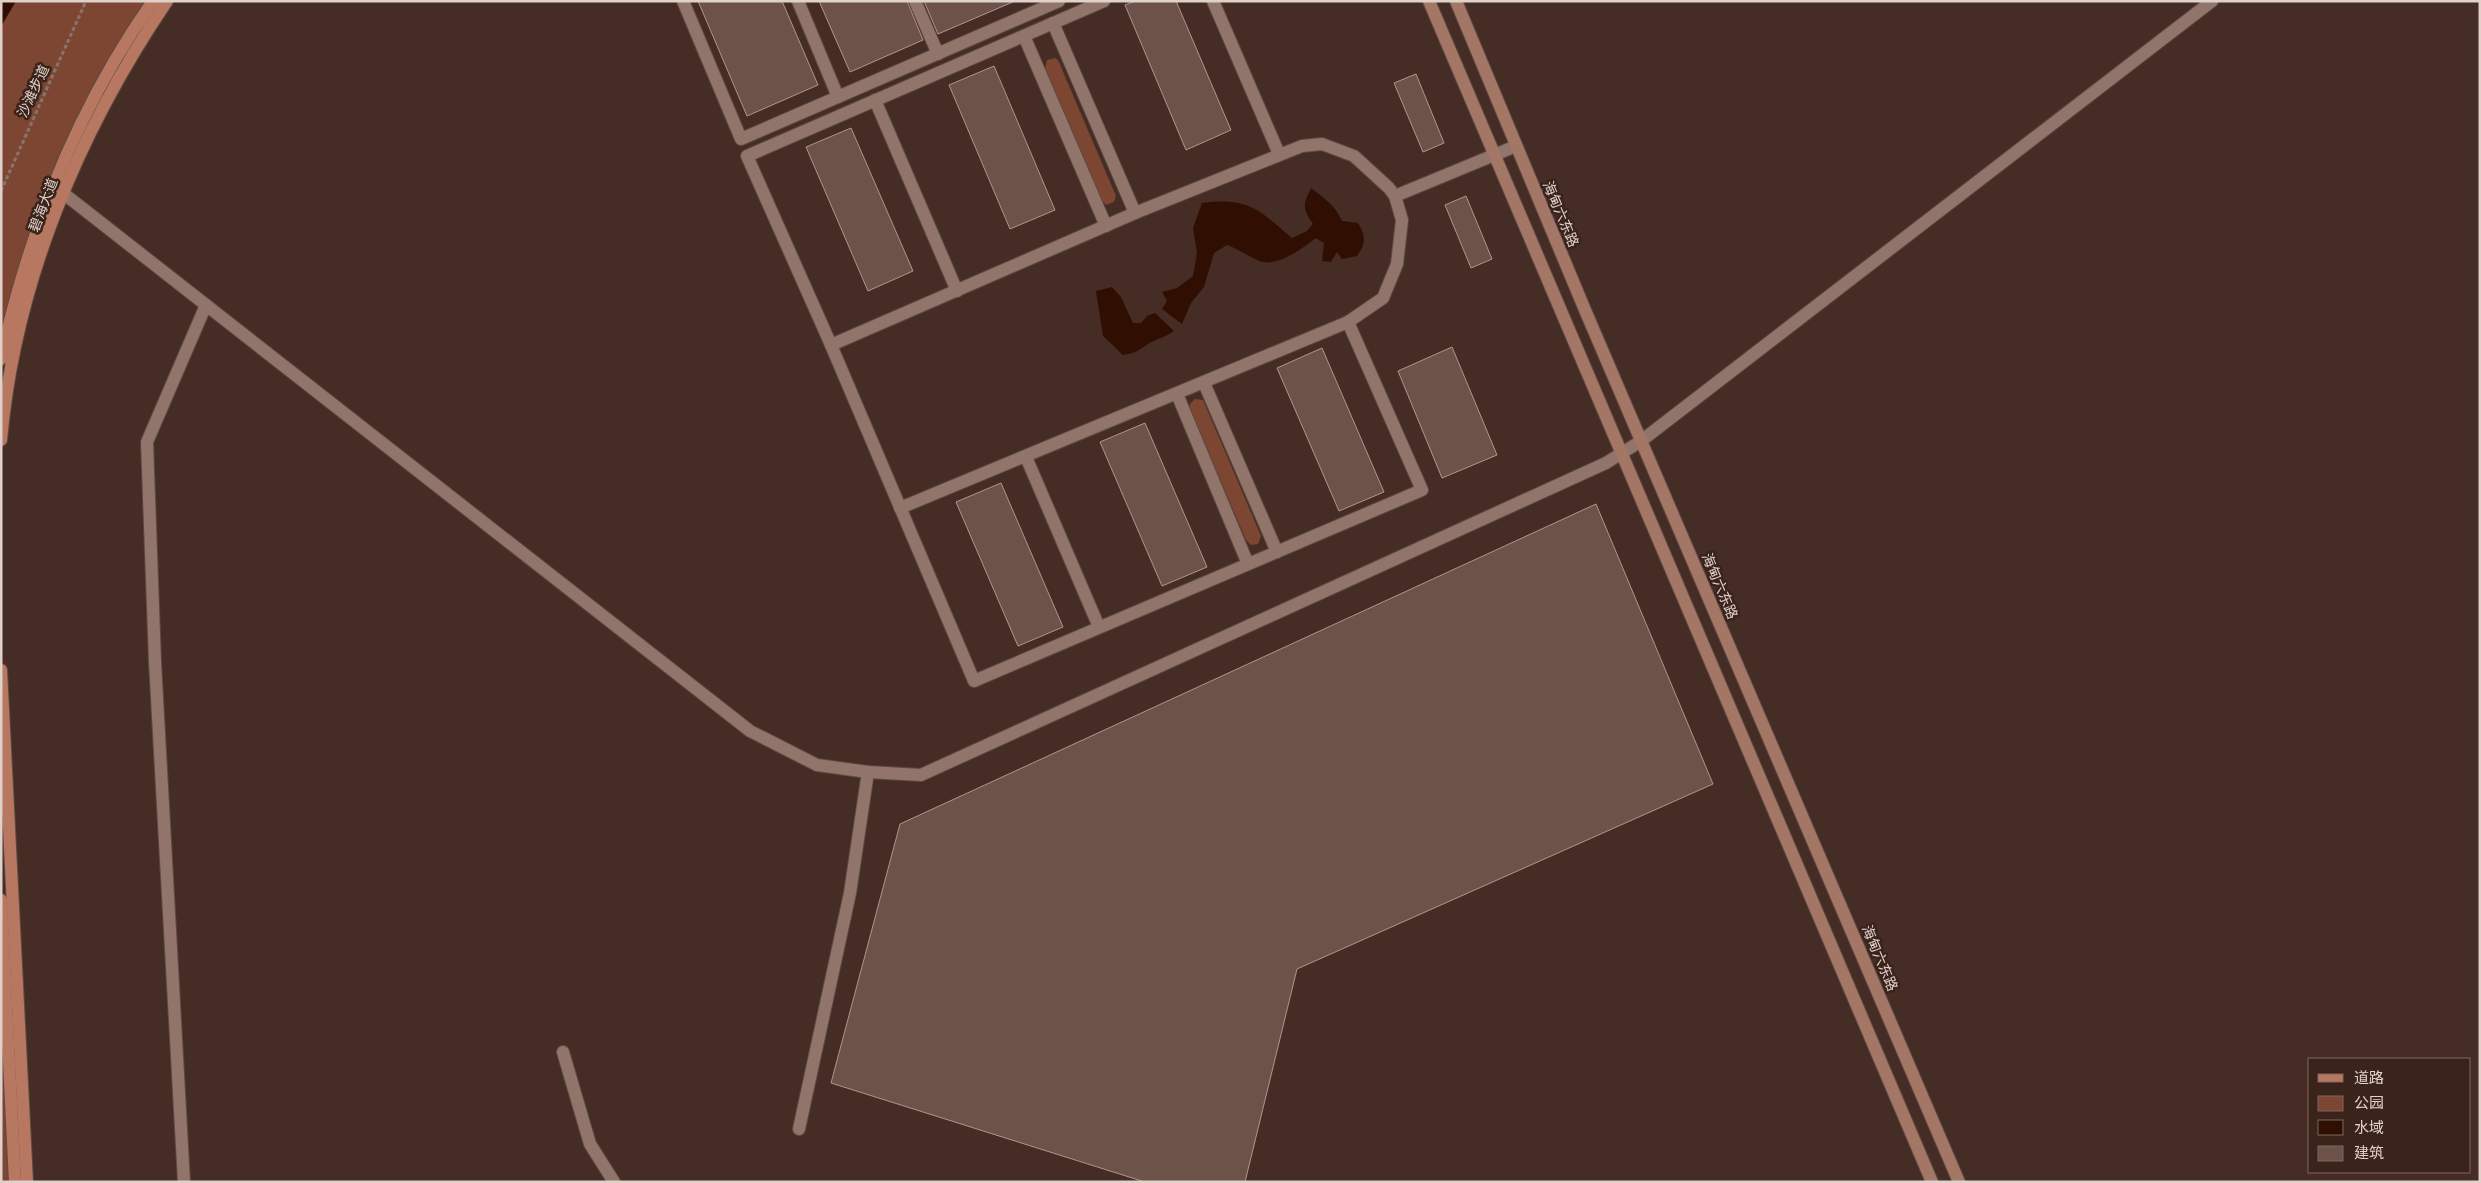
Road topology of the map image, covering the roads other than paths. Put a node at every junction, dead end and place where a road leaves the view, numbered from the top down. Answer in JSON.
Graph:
{"nodes":[{"id":1,"x":153,"y":1,"type":"edge"},
{"id":2,"x":167,"y":1,"type":"edge"},
{"id":3,"x":683,"y":1,"type":"edge"},
{"id":4,"x":798,"y":1,"type":"edge"},
{"id":5,"x":915,"y":1,"type":"edge"},
{"id":6,"x":1060,"y":1,"type":"edge"},
{"id":7,"x":1104,"y":1,"type":"edge"},
{"id":8,"x":1213,"y":1,"type":"edge"},
{"id":9,"x":1429,"y":1,"type":"edge"},
{"id":10,"x":1456,"y":1,"type":"edge"},
{"id":11,"x":2212,"y":1,"type":"edge"},
{"id":12,"x":1041,"y":5,"type":"edge"},
{"id":13,"x":1053,"y":23,"type":"junction"},
{"id":14,"x":1024,"y":36,"type":"junction"},
{"id":15,"x":938,"y":54,"type":"junction"},
{"id":16,"x":838,"y":97,"type":"junction"},
{"id":17,"x":875,"y":100,"type":"junction"},
{"id":18,"x":740,"y":139,"type":"junction"},
{"id":19,"x":1516,"y":146,"type":"junction"},
{"id":20,"x":1279,"y":154,"type":"junction"},
{"id":21,"x":1493,"y":155,"type":"junction"},
{"id":22,"x":747,"y":156,"type":"junction"},
{"id":23,"x":63,"y":193,"type":"junction"},
{"id":24,"x":1395,"y":196,"type":"junction"},
{"id":25,"x":1135,"y":213,"type":"junction"},
{"id":26,"x":1106,"y":226,"type":"junction"},
{"id":27,"x":957,"y":291,"type":"junction"},
{"id":28,"x":206,"y":305,"type":"junction"},
{"id":29,"x":1348,"y":322,"type":"junction"},
{"id":30,"x":831,"y":345,"type":"junction"},
{"id":31,"x":1,"y":359,"type":"edge"},
{"id":32,"x":1204,"y":383,"type":"junction"},
{"id":33,"x":1177,"y":394,"type":"junction"},
{"id":34,"x":1,"y":440,"type":"edge"},
{"id":35,"x":1642,"y":440,"type":"junction"},
{"id":36,"x":1620,"y":454,"type":"junction"},
{"id":37,"x":1026,"y":457,"type":"junction"},
{"id":38,"x":900,"y":508,"type":"junction"},
{"id":39,"x":1277,"y":552,"type":"junction"},
{"id":40,"x":1248,"y":564,"type":"junction"},
{"id":41,"x":1099,"y":627,"type":"junction"},
{"id":42,"x":1,"y":670,"type":"edge"},
{"id":43,"x":868,"y":772,"type":"junction"},
{"id":44,"x":1,"y":900,"type":"edge"},
{"id":45,"x":562,"y":1052,"type":"dead end"},
{"id":46,"x":799,"y":1129,"type":"dead end"},
{"id":47,"x":15,"y":1182,"type":"edge"},
{"id":48,"x":27,"y":1182,"type":"edge"},
{"id":49,"x":184,"y":1182,"type":"edge"},
{"id":50,"x":614,"y":1182,"type":"edge"},
{"id":51,"x":1932,"y":1182,"type":"edge"},
{"id":52,"x":1959,"y":1182,"type":"edge"}],
"edges":[{"from":1,"to":31,"type":"main road","name":"碧海大道"},
{"from":2,"to":23,"type":"main road","name":"碧海大道"},
{"from":3,"to":18,"type":"street"},
{"from":4,"to":16,"type":"street"},
{"from":5,"to":15,"type":"street"},
{"from":6,"to":12,"type":"street"},
{"from":7,"to":13,"type":"street"},
{"from":8,"to":20,"type":"street"},
{"from":9,"to":21,"type":"main road"},
{"from":10,"to":19,"type":"main road","name":"海甸六东路"},
{"from":11,"to":35,"type":"street"},
{"from":12,"to":15,"type":"street"},
{"from":13,"to":14,"type":"street"},
{"from":13,"to":25,"type":"street"},
{"from":14,"to":17,"type":"street"},
{"from":14,"to":26,"type":"street"},
{"from":15,"to":16,"type":"street"},
{"from":16,"to":18,"type":"street"},
{"from":17,"to":22,"type":"street"},
{"from":17,"to":27,"type":"street"},
{"from":18,"to":22,"type":"street"},
{"from":19,"to":21,"type":"street"},
{"from":19,"to":35,"type":"main road","name":"海甸六东路"},
{"from":20,"to":24,"type":"street"},
{"from":20,"to":25,"type":"street"},
{"from":21,"to":24,"type":"street"},
{"from":21,"to":36,"type":"main road"},
{"from":22,"to":30,"type":"street"},
{"from":23,"to":28,"type":"street"},
{"from":23,"to":34,"type":"main road","name":"碧海大道"},
{"from":24,"to":29,"type":"street"},
{"from":25,"to":26,"type":"street"},
{"from":26,"to":27,"type":"street"},
{"from":27,"to":30,"type":"street"},
{"from":28,"to":43,"type":"street"},
{"from":28,"to":49,"type":"street"},
{"from":29,"to":32,"type":"street"},
{"from":29,"to":39,"type":"street"},
{"from":30,"to":38,"type":"street"},
{"from":32,"to":33,"type":"street"},
{"from":32,"to":39,"type":"street"},
{"from":33,"to":37,"type":"street"},
{"from":33,"to":40,"type":"street"},
{"from":35,"to":36,"type":"street"},
{"from":35,"to":52,"type":"main road","name":"海甸六东路"},
{"from":36,"to":43,"type":"street"},
{"from":36,"to":51,"type":"main road"},
{"from":37,"to":38,"type":"street"},
{"from":37,"to":41,"type":"street"},
{"from":38,"to":41,"type":"street"},
{"from":39,"to":40,"type":"street"},
{"from":40,"to":41,"type":"street"},
{"from":42,"to":48,"type":"main road"},
{"from":43,"to":46,"type":"street"},
{"from":44,"to":47,"type":"main road"},
{"from":45,"to":50,"type":"street"}]}
